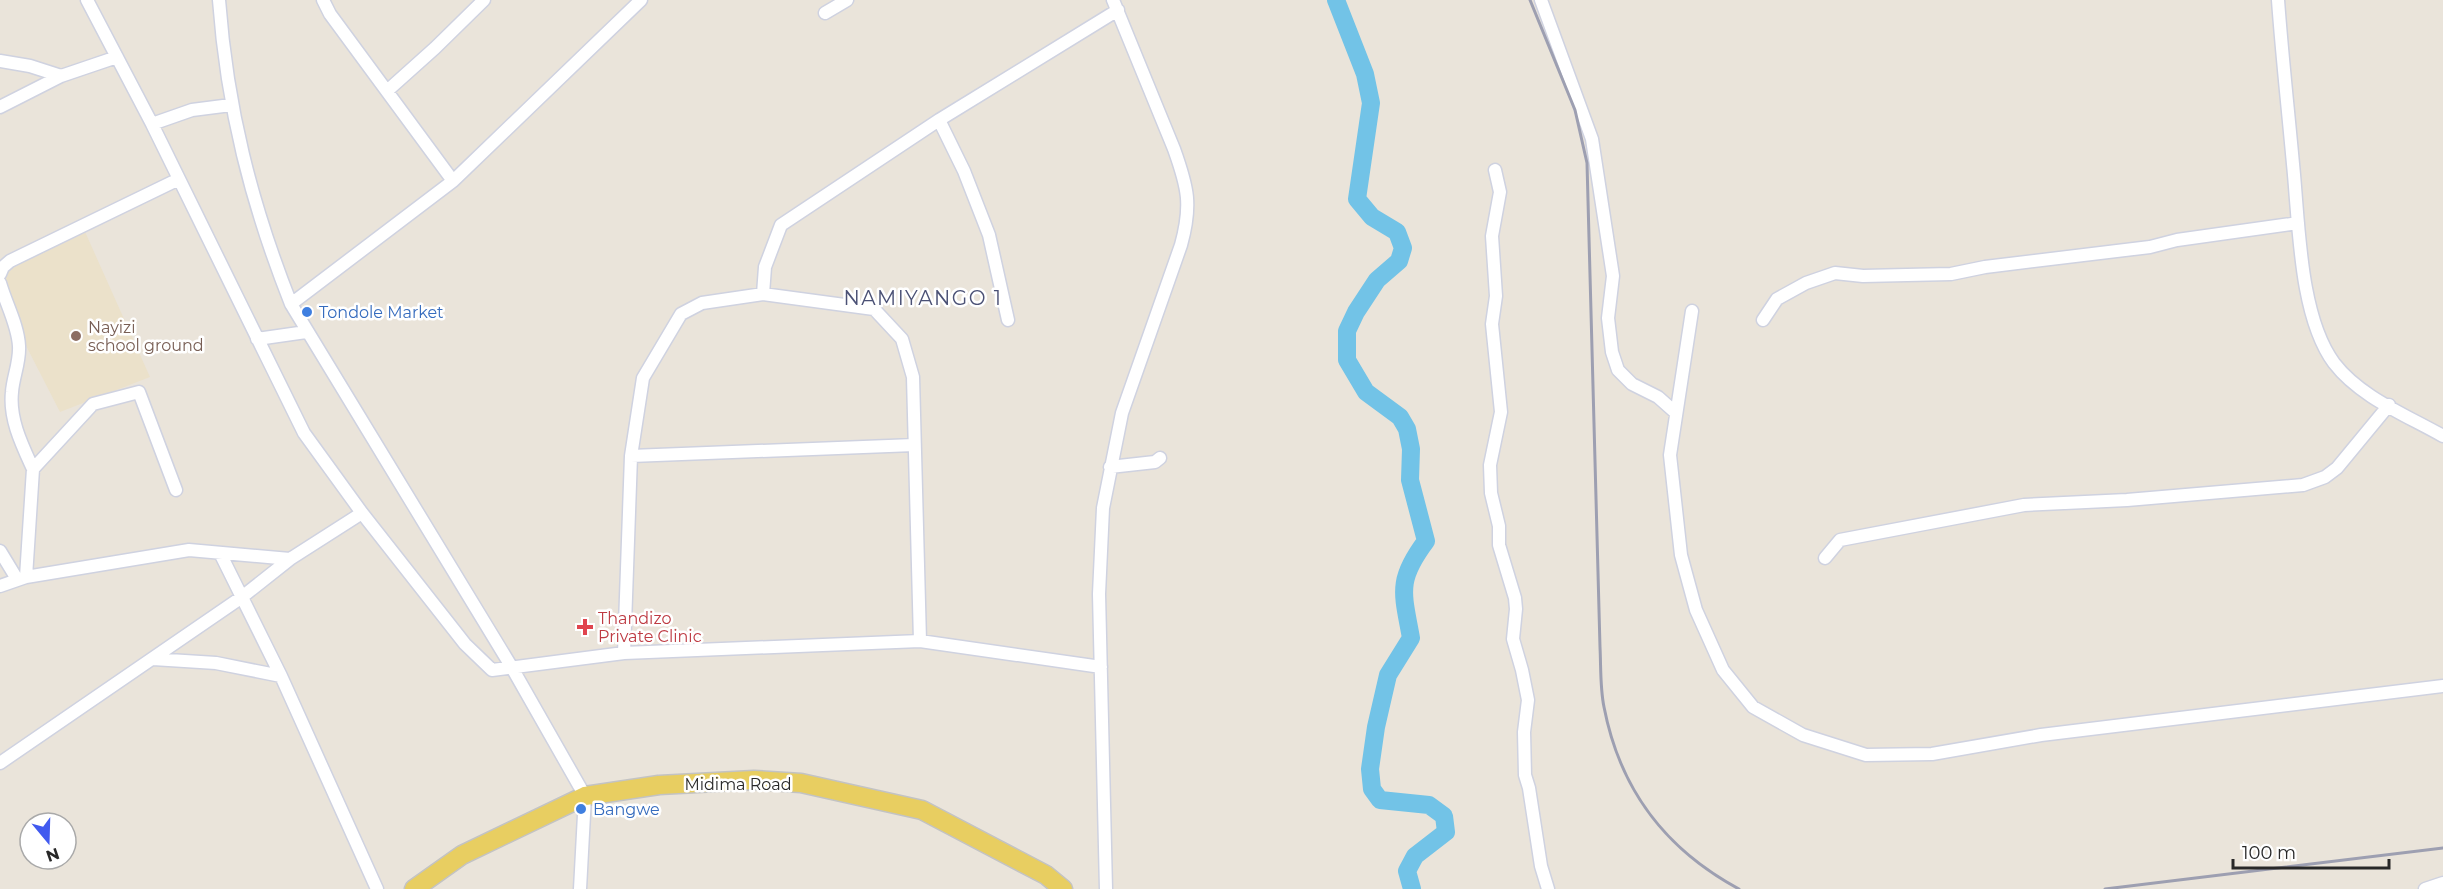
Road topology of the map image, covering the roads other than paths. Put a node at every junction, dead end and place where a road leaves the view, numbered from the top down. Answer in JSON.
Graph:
{"nodes":[{"id":1,"x":87,"y":0,"type":"edge"},
{"id":2,"x":219,"y":0,"type":"edge"},
{"id":3,"x":323,"y":0,"type":"edge"},
{"id":4,"x":484,"y":0,"type":"edge"},
{"id":5,"x":641,"y":0,"type":"edge"},
{"id":6,"x":847,"y":0,"type":"edge"},
{"id":7,"x":1541,"y":0,"type":"edge"},
{"id":8,"x":2278,"y":0,"type":"edge"},
{"id":9,"x":1115,"y":5,"type":"edge"},
{"id":10,"x":825,"y":13,"type":"dead end"},
{"id":11,"x":117,"y":57,"type":"junction"},
{"id":12,"x":0,"y":61,"type":"edge"},
{"id":13,"x":61,"y":76,"type":"junction"},
{"id":14,"x":387,"y":91,"type":"junction"},
{"id":15,"x":231,"y":105,"type":"junction"},
{"id":16,"x":0,"y":107,"type":"edge"},
{"id":17,"x":939,"y":120,"type":"junction"},
{"id":18,"x":152,"y":124,"type":"junction"},
{"id":19,"x":1496,"y":170,"type":"dead end"},
{"id":20,"x":178,"y":179,"type":"junction"},
{"id":21,"x":453,"y":181,"type":"junction"},
{"id":22,"x":2298,"y":223,"type":"junction"},
{"id":23,"x":0,"y":274,"type":"edge"},
{"id":24,"x":0,"y":283,"type":"edge"},
{"id":25,"x":763,"y":294,"type":"junction"},
{"id":26,"x":291,"y":304,"type":"junction"},
{"id":27,"x":1692,"y":311,"type":"dead end"},
{"id":28,"x":1008,"y":320,"type":"dead end"},
{"id":29,"x":1763,"y":320,"type":"dead end"},
{"id":30,"x":306,"y":332,"type":"junction"},
{"id":31,"x":257,"y":339,"type":"junction"},
{"id":32,"x":6,"y":397,"type":"edge"},
{"id":33,"x":2389,"y":405,"type":"junction"},
{"id":34,"x":1676,"y":413,"type":"junction"},
{"id":35,"x":2443,"y":436,"type":"edge"},
{"id":36,"x":914,"y":445,"type":"junction"},
{"id":37,"x":631,"y":456,"type":"junction"},
{"id":38,"x":1160,"y":458,"type":"dead end"},
{"id":39,"x":1110,"y":467,"type":"junction"},
{"id":40,"x":33,"y":469,"type":"junction"},
{"id":41,"x":176,"y":490,"type":"dead end"},
{"id":42,"x":362,"y":513,"type":"junction"},
{"id":43,"x":0,"y":551,"type":"edge"},
{"id":44,"x":220,"y":553,"type":"junction"},
{"id":45,"x":1825,"y":558,"type":"dead end"},
{"id":46,"x":290,"y":560,"type":"junction"},
{"id":47,"x":21,"y":578,"type":"junction"},
{"id":48,"x":0,"y":586,"type":"edge"},
{"id":49,"x":242,"y":597,"type":"junction"},
{"id":50,"x":920,"y":641,"type":"junction"},
{"id":51,"x":624,"y":653,"type":"junction"},
{"id":52,"x":153,"y":659,"type":"junction"},
{"id":53,"x":511,"y":666,"type":"junction"},
{"id":54,"x":1101,"y":667,"type":"junction"},
{"id":55,"x":281,"y":676,"type":"junction"},
{"id":56,"x":2443,"y":686,"type":"edge"},
{"id":57,"x":0,"y":763,"type":"edge"},
{"id":58,"x":585,"y":796,"type":"junction"},
{"id":59,"x":2443,"y":884,"type":"edge"},
{"id":60,"x":377,"y":889,"type":"edge"},
{"id":61,"x":414,"y":889,"type":"edge"},
{"id":62,"x":580,"y":889,"type":"edge"},
{"id":63,"x":1063,"y":889,"type":"edge"},
{"id":64,"x":1106,"y":889,"type":"edge"},
{"id":65,"x":1548,"y":889,"type":"edge"},
{"id":66,"x":2425,"y":889,"type":"edge"}],
"edges":[{"from":1,"to":11,"type":"street"},
{"from":2,"to":15,"type":"street"},
{"from":3,"to":14,"type":"street"},
{"from":4,"to":14,"type":"street"},
{"from":5,"to":21,"type":"street"},
{"from":6,"to":10,"type":"street"},
{"from":7,"to":34,"type":"street"},
{"from":8,"to":22,"type":"street"},
{"from":9,"to":17,"type":"street"},
{"from":9,"to":39,"type":"street"},
{"from":11,"to":13,"type":"street"},
{"from":11,"to":18,"type":"street"},
{"from":12,"to":13,"type":"street"},
{"from":13,"to":16,"type":"street"},
{"from":14,"to":21,"type":"street"},
{"from":15,"to":18,"type":"street"},
{"from":15,"to":26,"type":"street"},
{"from":17,"to":25,"type":"street"},
{"from":17,"to":28,"type":"street"},
{"from":18,"to":20,"type":"street"},
{"from":19,"to":65,"type":"street"},
{"from":20,"to":23,"type":"street"},
{"from":20,"to":31,"type":"street"},
{"from":21,"to":26,"type":"street"},
{"from":22,"to":29,"type":"street"},
{"from":22,"to":33,"type":"street"},
{"from":24,"to":32,"type":"street"},
{"from":25,"to":36,"type":"street"},
{"from":25,"to":37,"type":"street"},
{"from":26,"to":30,"type":"street"},
{"from":27,"to":34,"type":"street"},
{"from":30,"to":31,"type":"street"},
{"from":30,"to":53,"type":"street"},
{"from":31,"to":42,"type":"street"},
{"from":32,"to":40,"type":"street"},
{"from":33,"to":35,"type":"street"},
{"from":33,"to":45,"type":"street"},
{"from":34,"to":56,"type":"street"},
{"from":36,"to":37,"type":"street"},
{"from":36,"to":50,"type":"street"},
{"from":37,"to":51,"type":"street"},
{"from":38,"to":39,"type":"street"},
{"from":39,"to":54,"type":"street"},
{"from":40,"to":41,"type":"street"},
{"from":40,"to":47,"type":"street"},
{"from":42,"to":46,"type":"street"},
{"from":42,"to":53,"type":"street"},
{"from":43,"to":47,"type":"street"},
{"from":44,"to":46,"type":"street"},
{"from":44,"to":47,"type":"street"},
{"from":44,"to":49,"type":"street"},
{"from":46,"to":49,"type":"street"},
{"from":47,"to":48,"type":"street"},
{"from":49,"to":52,"type":"street"},
{"from":49,"to":55,"type":"street"},
{"from":50,"to":51,"type":"street"},
{"from":50,"to":54,"type":"street"},
{"from":51,"to":53,"type":"street"},
{"from":52,"to":55,"type":"street"},
{"from":52,"to":57,"type":"street"},
{"from":53,"to":58,"type":"street"},
{"from":54,"to":64,"type":"street"},
{"from":55,"to":60,"type":"street"},
{"from":58,"to":61,"type":"main road","name":"Midima Road"},
{"from":58,"to":62,"type":"street"},
{"from":58,"to":63,"type":"main road","name":"Midima Road"},
{"from":59,"to":66,"type":"street"}]}
